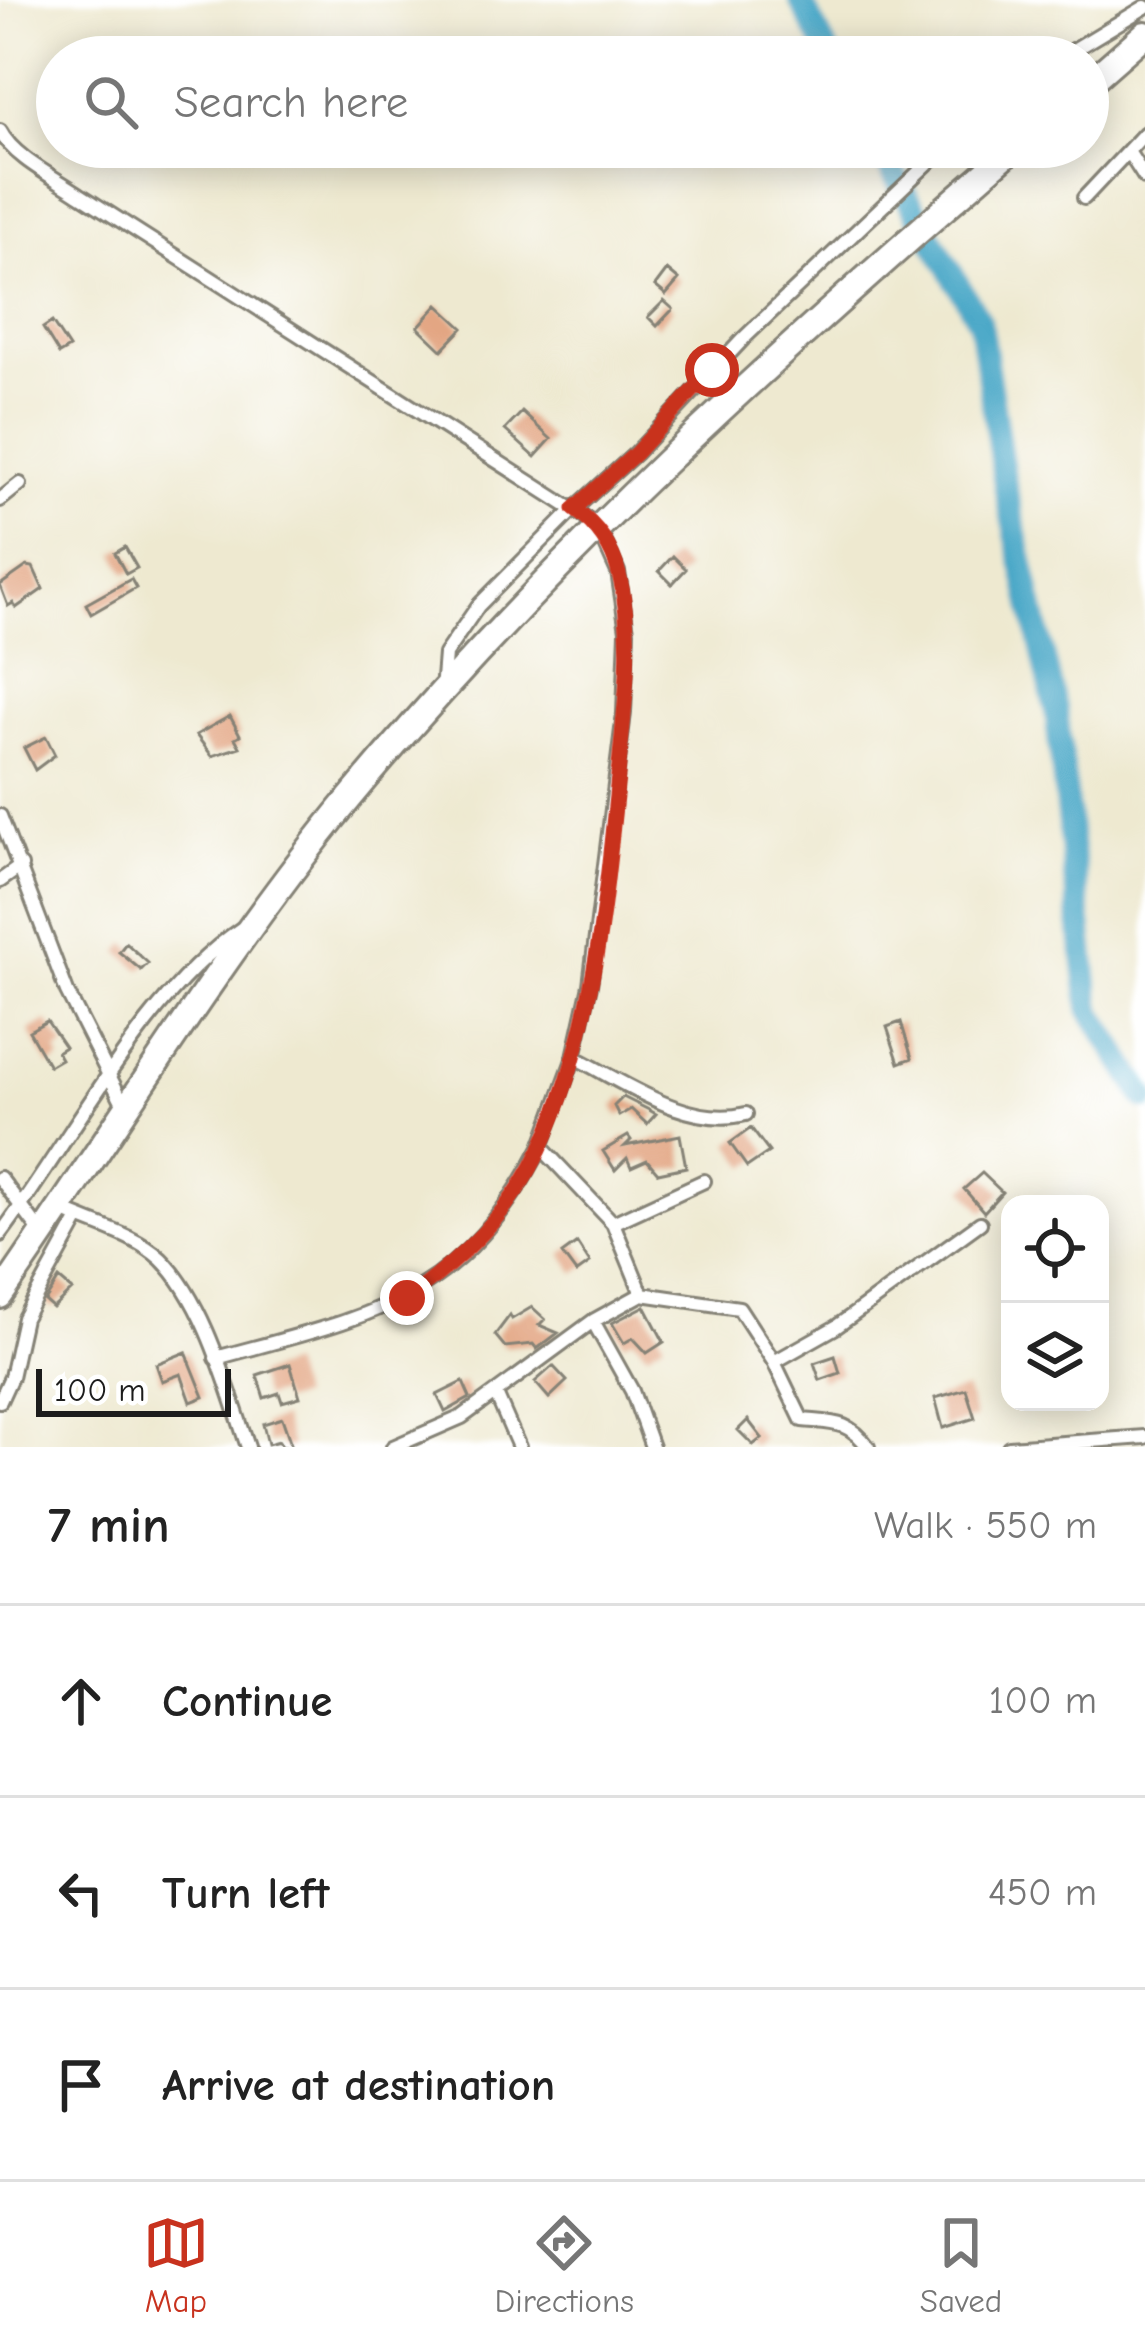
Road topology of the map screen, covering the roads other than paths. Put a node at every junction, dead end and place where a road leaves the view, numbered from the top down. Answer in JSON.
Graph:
{"nodes":[{"id":1,"x":1145,"y":7,"type":"edge"},
{"id":2,"x":1145,"y":34,"type":"edge"},
{"id":3,"x":1097,"y":36,"type":"edge"},
{"id":4,"x":1109,"y":66,"type":"edge"},
{"id":5,"x":1145,"y":134,"type":"edge"},
{"id":6,"x":1,"y":136,"type":"edge"},
{"id":7,"x":1129,"y":153,"type":"junction"},
{"id":8,"x":36,"y":162,"type":"edge"},
{"id":9,"x":44,"y":168,"type":"edge"},
{"id":10,"x":923,"y":168,"type":"edge"},
{"id":11,"x":991,"y":168,"type":"edge"},
{"id":12,"x":1145,"y":178,"type":"edge"},
{"id":13,"x":1084,"y":198,"type":"dead end"},
{"id":14,"x":20,"y":484,"type":"dead end"},
{"id":15,"x":0,"y":500,"type":"edge"},
{"id":16,"x":574,"y":509,"type":"junction"},
{"id":17,"x":597,"y":525,"type":"junction"},
{"id":18,"x":442,"y":692,"type":"junction"},
{"id":19,"x":0,"y":816,"type":"edge"},
{"id":20,"x":21,"y":866,"type":"junction"},
{"id":21,"x":0,"y":881,"type":"edge"},
{"id":22,"x":256,"y":918,"type":"junction"},
{"id":23,"x":574,"y":1057,"type":"junction"},
{"id":24,"x":108,"y":1076,"type":"junction"},
{"id":25,"x":126,"y":1108,"type":"junction"},
{"id":26,"x":746,"y":1114,"type":"dead end"},
{"id":27,"x":541,"y":1147,"type":"junction"},
{"id":28,"x":0,"y":1178,"type":"edge"},
{"id":29,"x":704,"y":1181,"type":"dead end"},
{"id":30,"x":21,"y":1207,"type":"junction"},
{"id":31,"x":69,"y":1214,"type":"junction"},
{"id":32,"x":613,"y":1222,"type":"junction"},
{"id":33,"x":980,"y":1223,"type":"dead end"},
{"id":34,"x":0,"y":1235,"type":"edge"},
{"id":35,"x":43,"y":1235,"type":"junction"},
{"id":36,"x":642,"y":1294,"type":"junction"},
{"id":37,"x":0,"y":1296,"type":"edge"},
{"id":38,"x":593,"y":1321,"type":"junction"},
{"id":39,"x":216,"y":1358,"type":"junction"},
{"id":40,"x":774,"y":1362,"type":"junction"},
{"id":41,"x":496,"y":1394,"type":"junction"},
{"id":42,"x":0,"y":1401,"type":"edge"},
{"id":43,"x":1145,"y":1437,"type":"edge"},
{"id":44,"x":248,"y":1447,"type":"edge"},
{"id":45,"x":393,"y":1447,"type":"edge"},
{"id":46,"x":520,"y":1447,"type":"edge"},
{"id":47,"x":652,"y":1447,"type":"edge"},
{"id":48,"x":868,"y":1447,"type":"edge"},
{"id":49,"x":1009,"y":1447,"type":"edge"}],
"edges":[{"from":1,"to":3,"type":"street"},
{"from":2,"to":4,"type":"highway"},
{"from":5,"to":7,"type":"street"},
{"from":6,"to":8,"type":"street"},
{"from":7,"to":12,"type":"street"},
{"from":7,"to":13,"type":"street"},
{"from":9,"to":16,"type":"street"},
{"from":10,"to":16,"type":"street"},
{"from":11,"to":17,"type":"highway"},
{"from":14,"to":15,"type":"street"},
{"from":16,"to":17,"type":"street"},
{"from":16,"to":18,"type":"street"},
{"from":17,"to":18,"type":"highway"},
{"from":17,"to":23,"type":"street"},
{"from":18,"to":22,"type":"highway"},
{"from":19,"to":20,"type":"street"},
{"from":20,"to":21,"type":"street"},
{"from":20,"to":24,"type":"street"},
{"from":22,"to":24,"type":"street"},
{"from":22,"to":25,"type":"highway"},
{"from":23,"to":26,"type":"street"},
{"from":23,"to":27,"type":"street"},
{"from":24,"to":25,"type":"street"},
{"from":24,"to":30,"type":"street"},
{"from":25,"to":31,"type":"highway"},
{"from":27,"to":32,"type":"street"},
{"from":27,"to":39,"type":"street"},
{"from":28,"to":30,"type":"street"},
{"from":29,"to":32,"type":"street"},
{"from":30,"to":34,"type":"street"},
{"from":30,"to":35,"type":"street"},
{"from":31,"to":35,"type":"highway"},
{"from":31,"to":39,"type":"street"},
{"from":31,"to":42,"type":"street"},
{"from":32,"to":36,"type":"street"},
{"from":33,"to":40,"type":"street"},
{"from":35,"to":37,"type":"highway"},
{"from":36,"to":38,"type":"street"},
{"from":36,"to":40,"type":"street"},
{"from":38,"to":41,"type":"street"},
{"from":38,"to":47,"type":"street"},
{"from":39,"to":44,"type":"street"},
{"from":40,"to":48,"type":"street"},
{"from":41,"to":45,"type":"street"},
{"from":41,"to":46,"type":"street"},
{"from":43,"to":49,"type":"street"}]}
